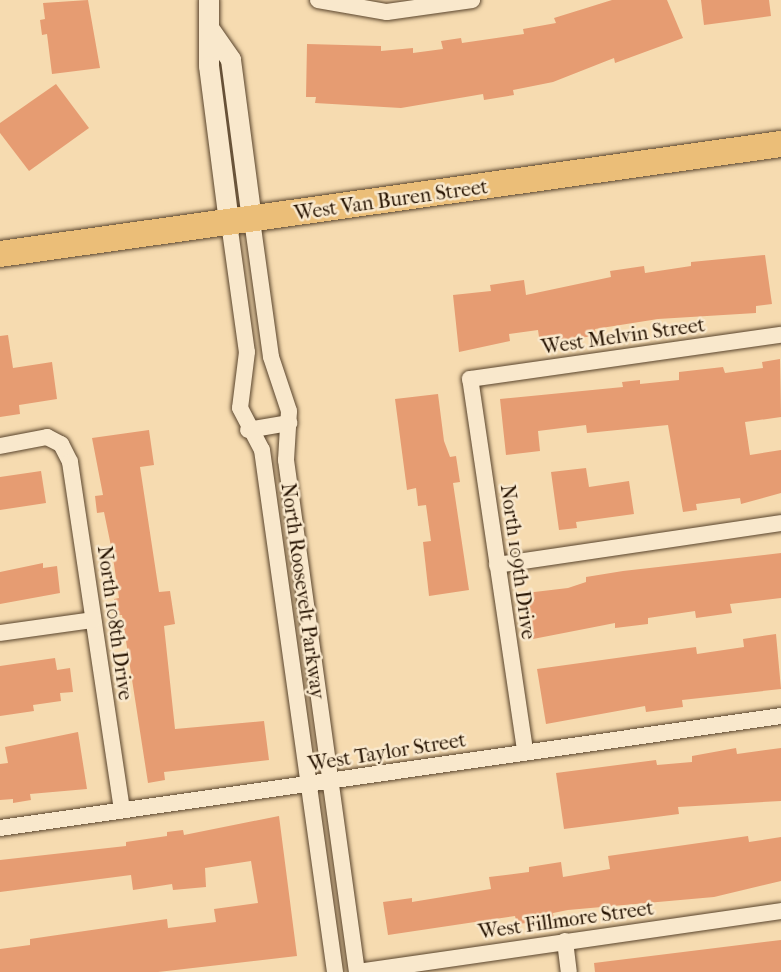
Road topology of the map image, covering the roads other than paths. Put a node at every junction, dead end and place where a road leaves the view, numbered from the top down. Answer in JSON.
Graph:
{"nodes":[{"id":1,"x":209,"y":0,"type":"edge"},
{"id":2,"x":318,"y":0,"type":"edge"},
{"id":3,"x":472,"y":0,"type":"edge"},
{"id":4,"x":781,"y":144,"type":"edge"},
{"id":5,"x":240,"y":221,"type":"junction"},
{"id":6,"x":0,"y":254,"type":"edge"},
{"id":7,"x":781,"y":335,"type":"edge"},
{"id":8,"x":470,"y":379,"type":"joint"},
{"id":9,"x":289,"y":423,"type":"junction"},
{"id":10,"x":248,"y":430,"type":"junction"},
{"id":11,"x":0,"y":446,"type":"edge"},
{"id":12,"x":294,"y":520,"type":"junction"},
{"id":13,"x":781,"y":523,"type":"edge"},
{"id":14,"x":272,"y":524,"type":"junction"},
{"id":15,"x":497,"y":565,"type":"junction"},
{"id":16,"x":93,"y":620,"type":"junction"},
{"id":17,"x":0,"y":633,"type":"edge"},
{"id":18,"x":781,"y":716,"type":"edge"},
{"id":19,"x":525,"y":750,"type":"junction"},
{"id":20,"x":331,"y":783,"type":"junction"},
{"id":21,"x":309,"y":786,"type":"junction"},
{"id":22,"x":122,"y":810,"type":"junction"},
{"id":23,"x":0,"y":828,"type":"edge"},
{"id":24,"x":781,"y":911,"type":"edge"},
{"id":25,"x":565,"y":941,"type":"junction"},
{"id":26,"x":335,"y":972,"type":"edge"},
{"id":27,"x":358,"y":972,"type":"edge"},
{"id":28,"x":569,"y":972,"type":"edge"}],
"edges":[{"from":1,"to":5,"type":"street"},
{"from":2,"to":3,"type":"street"},
{"from":4,"to":5,"type":"main road","name":"West Van Buren Street"},
{"from":5,"to":6,"type":"main road","name":"West Van Buren Street"},
{"from":5,"to":9,"type":"street","name":"North Roosevelt Parkway"},
{"from":5,"to":10,"type":"street","name":"North Roosevelt Parkway"},
{"from":7,"to":8,"type":"street","name":"West Melvin Street"},
{"from":8,"to":15,"type":"street","name":"North 109th Drive"},
{"from":9,"to":10,"type":"street"},
{"from":9,"to":12,"type":"street","name":"North Roosevelt Parkway"},
{"from":10,"to":14,"type":"street","name":"North Roosevelt Parkway"},
{"from":11,"to":16,"type":"street","name":"North 108th Drive"},
{"from":12,"to":14,"type":"street"},
{"from":12,"to":20,"type":"street","name":"North Roosevelt Parkway"},
{"from":13,"to":15,"type":"street"},
{"from":14,"to":21,"type":"street","name":"North Roosevelt Parkway"},
{"from":15,"to":19,"type":"street","name":"North 109th Drive"},
{"from":16,"to":17,"type":"street"},
{"from":16,"to":22,"type":"street","name":"North 108th Drive"},
{"from":18,"to":19,"type":"street","name":"West Taylor Street"},
{"from":19,"to":20,"type":"street","name":"West Taylor Street"},
{"from":20,"to":21,"type":"street","name":"West Taylor Street"},
{"from":20,"to":27,"type":"street","name":"North Roosevelt Parkway"},
{"from":21,"to":22,"type":"street","name":"West Taylor Street"},
{"from":21,"to":26,"type":"street","name":"North Roosevelt Parkway"},
{"from":22,"to":23,"type":"street","name":"West Taylor Street"},
{"from":24,"to":25,"type":"street","name":"West Fillmore Street"},
{"from":25,"to":27,"type":"street","name":"West Fillmore Street"},
{"from":25,"to":28,"type":"street"}]}
